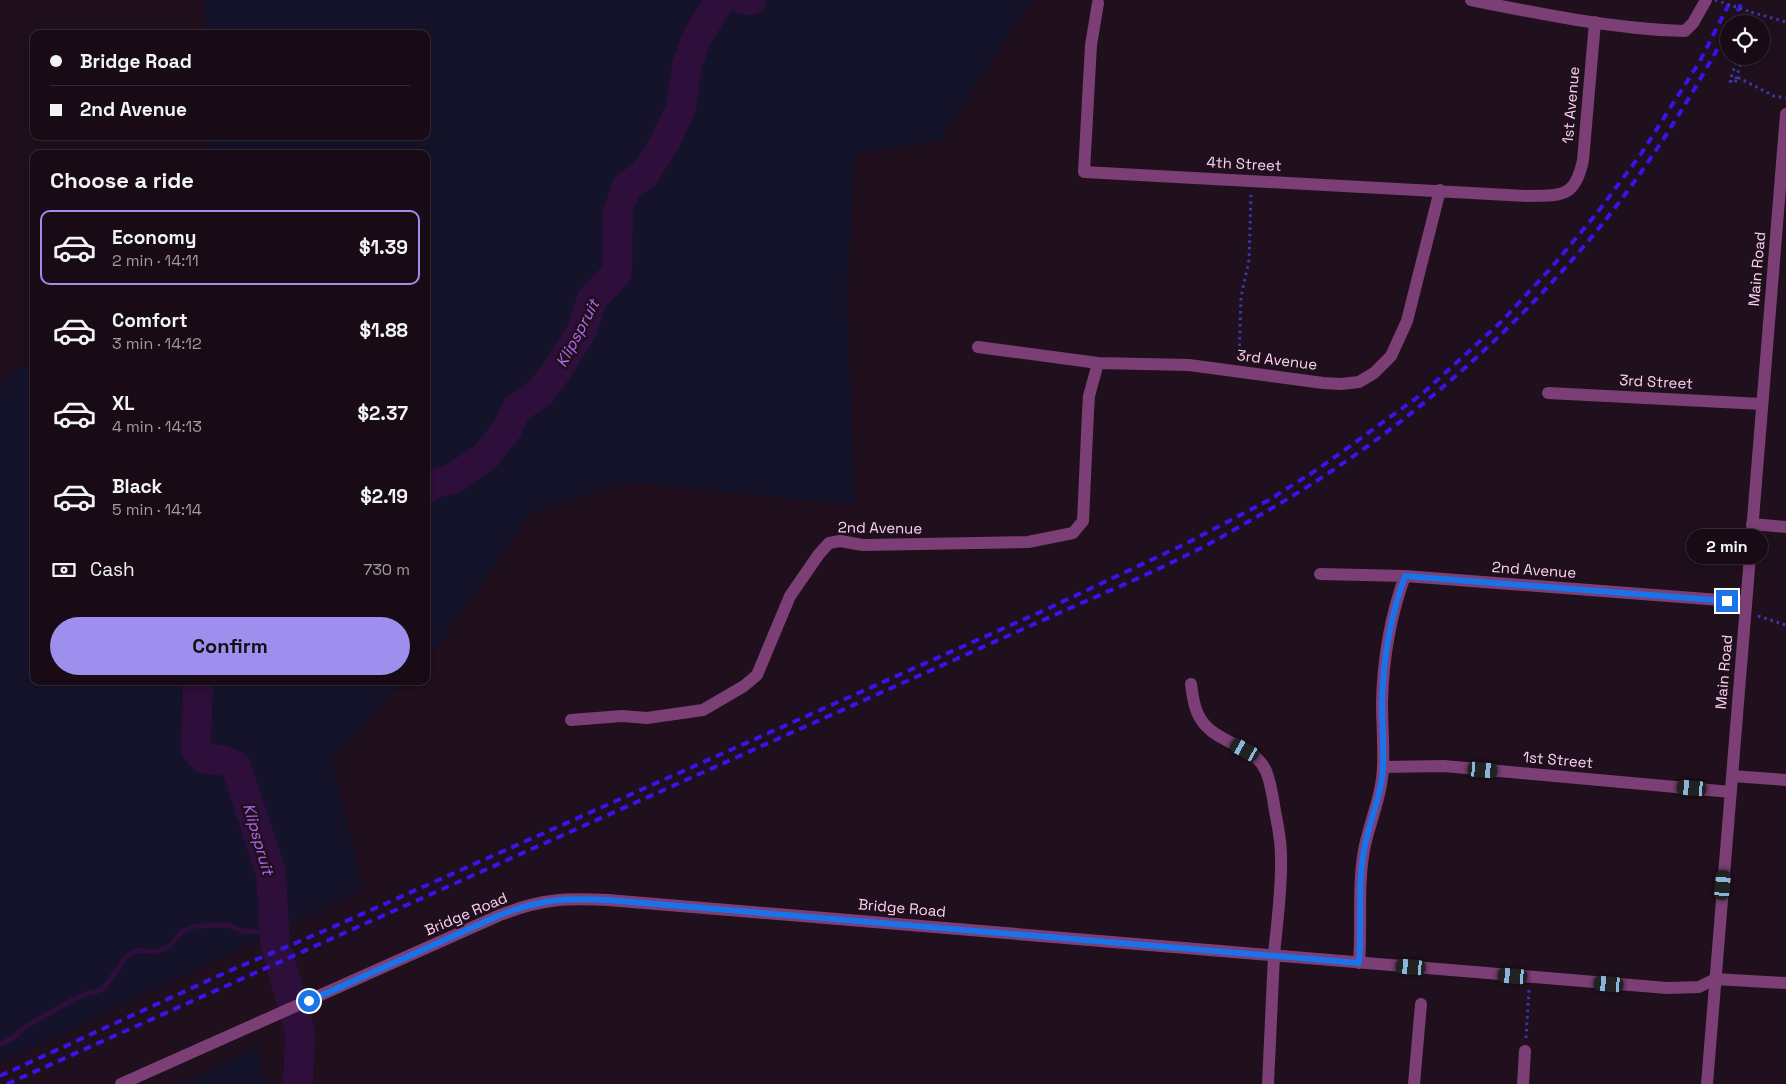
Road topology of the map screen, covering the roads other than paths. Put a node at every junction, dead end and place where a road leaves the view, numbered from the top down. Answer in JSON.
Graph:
{"nodes":[{"id":1,"x":1471,"y":0,"type":"edge"},
{"id":2,"x":1706,"y":0,"type":"edge"},
{"id":3,"x":1098,"y":4,"type":"dead end"},
{"id":4,"x":1595,"y":22,"type":"junction"},
{"id":5,"x":1786,"y":114,"type":"edge"},
{"id":6,"x":1571,"y":189,"type":"joint"},
{"id":7,"x":1440,"y":190,"type":"junction"},
{"id":8,"x":1780,"y":249,"type":"edge"},
{"id":9,"x":978,"y":347,"type":"dead end"},
{"id":10,"x":1098,"y":363,"type":"junction"},
{"id":11,"x":1548,"y":393,"type":"dead end"},
{"id":12,"x":1762,"y":404,"type":"junction"},
{"id":13,"x":1752,"y":524,"type":"junction"},
{"id":14,"x":1786,"y":527,"type":"edge"},
{"id":15,"x":1320,"y":574,"type":"dead end"},
{"id":16,"x":1405,"y":576,"type":"junction"},
{"id":17,"x":1746,"y":607,"type":"junction"},
{"id":18,"x":1190,"y":684,"type":"dead end"},
{"id":19,"x":571,"y":720,"type":"dead end"},
{"id":20,"x":1383,"y":767,"type":"junction"},
{"id":21,"x":1732,"y":776,"type":"junction"},
{"id":22,"x":1786,"y":780,"type":"edge"},
{"id":23,"x":1731,"y":792,"type":"junction"},
{"id":24,"x":1274,"y":956,"type":"junction"},
{"id":25,"x":1359,"y":963,"type":"junction"},
{"id":26,"x":1716,"y":979,"type":"junction"},
{"id":27,"x":1786,"y":983,"type":"edge"},
{"id":28,"x":1421,"y":1004,"type":"dead end"},
{"id":29,"x":1525,"y":1051,"type":"road end"},
{"id":30,"x":121,"y":1084,"type":"edge"},
{"id":31,"x":1268,"y":1084,"type":"edge"},
{"id":32,"x":1414,"y":1084,"type":"edge"},
{"id":33,"x":1523,"y":1084,"type":"edge"},
{"id":34,"x":1707,"y":1084,"type":"edge"}],
"edges":[{"from":1,"to":4,"type":"street"},
{"from":2,"to":4,"type":"street"},
{"from":3,"to":7,"type":"street","name":"4th Street"},
{"from":4,"to":6,"type":"street","name":"1st Avenue"},
{"from":5,"to":8,"type":"street","name":"Main Road"},
{"from":6,"to":7,"type":"street","name":"4th Street"},
{"from":7,"to":10,"type":"street","name":"3rd Avenue"},
{"from":8,"to":12,"type":"street","name":"Main Road"},
{"from":9,"to":10,"type":"street","name":"3rd Avenue"},
{"from":10,"to":19,"type":"street","name":"2nd Avenue"},
{"from":11,"to":12,"type":"street","name":"3rd Street"},
{"from":12,"to":13,"type":"street","name":"Main Road"},
{"from":13,"to":14,"type":"street"},
{"from":13,"to":17,"type":"street","name":"Main Road"},
{"from":15,"to":16,"type":"street","name":"2nd Avenue"},
{"from":16,"to":17,"type":"street","name":"2nd Avenue"},
{"from":16,"to":20,"type":"street"},
{"from":17,"to":21,"type":"street","name":"Main Road"},
{"from":18,"to":24,"type":"street"},
{"from":20,"to":23,"type":"street","name":"1st Street"},
{"from":20,"to":25,"type":"street"},
{"from":21,"to":22,"type":"street"},
{"from":21,"to":23,"type":"street","name":"Main Road"},
{"from":23,"to":26,"type":"street","name":"Main Road"},
{"from":24,"to":25,"type":"street","name":"Bridge Road"},
{"from":24,"to":30,"type":"street","name":"Bridge Road"},
{"from":24,"to":31,"type":"street"},
{"from":25,"to":26,"type":"street","name":"Bridge Road"},
{"from":26,"to":27,"type":"street"},
{"from":26,"to":34,"type":"street","name":"Main Road"},
{"from":28,"to":32,"type":"street"},
{"from":29,"to":33,"type":"street"}]}
